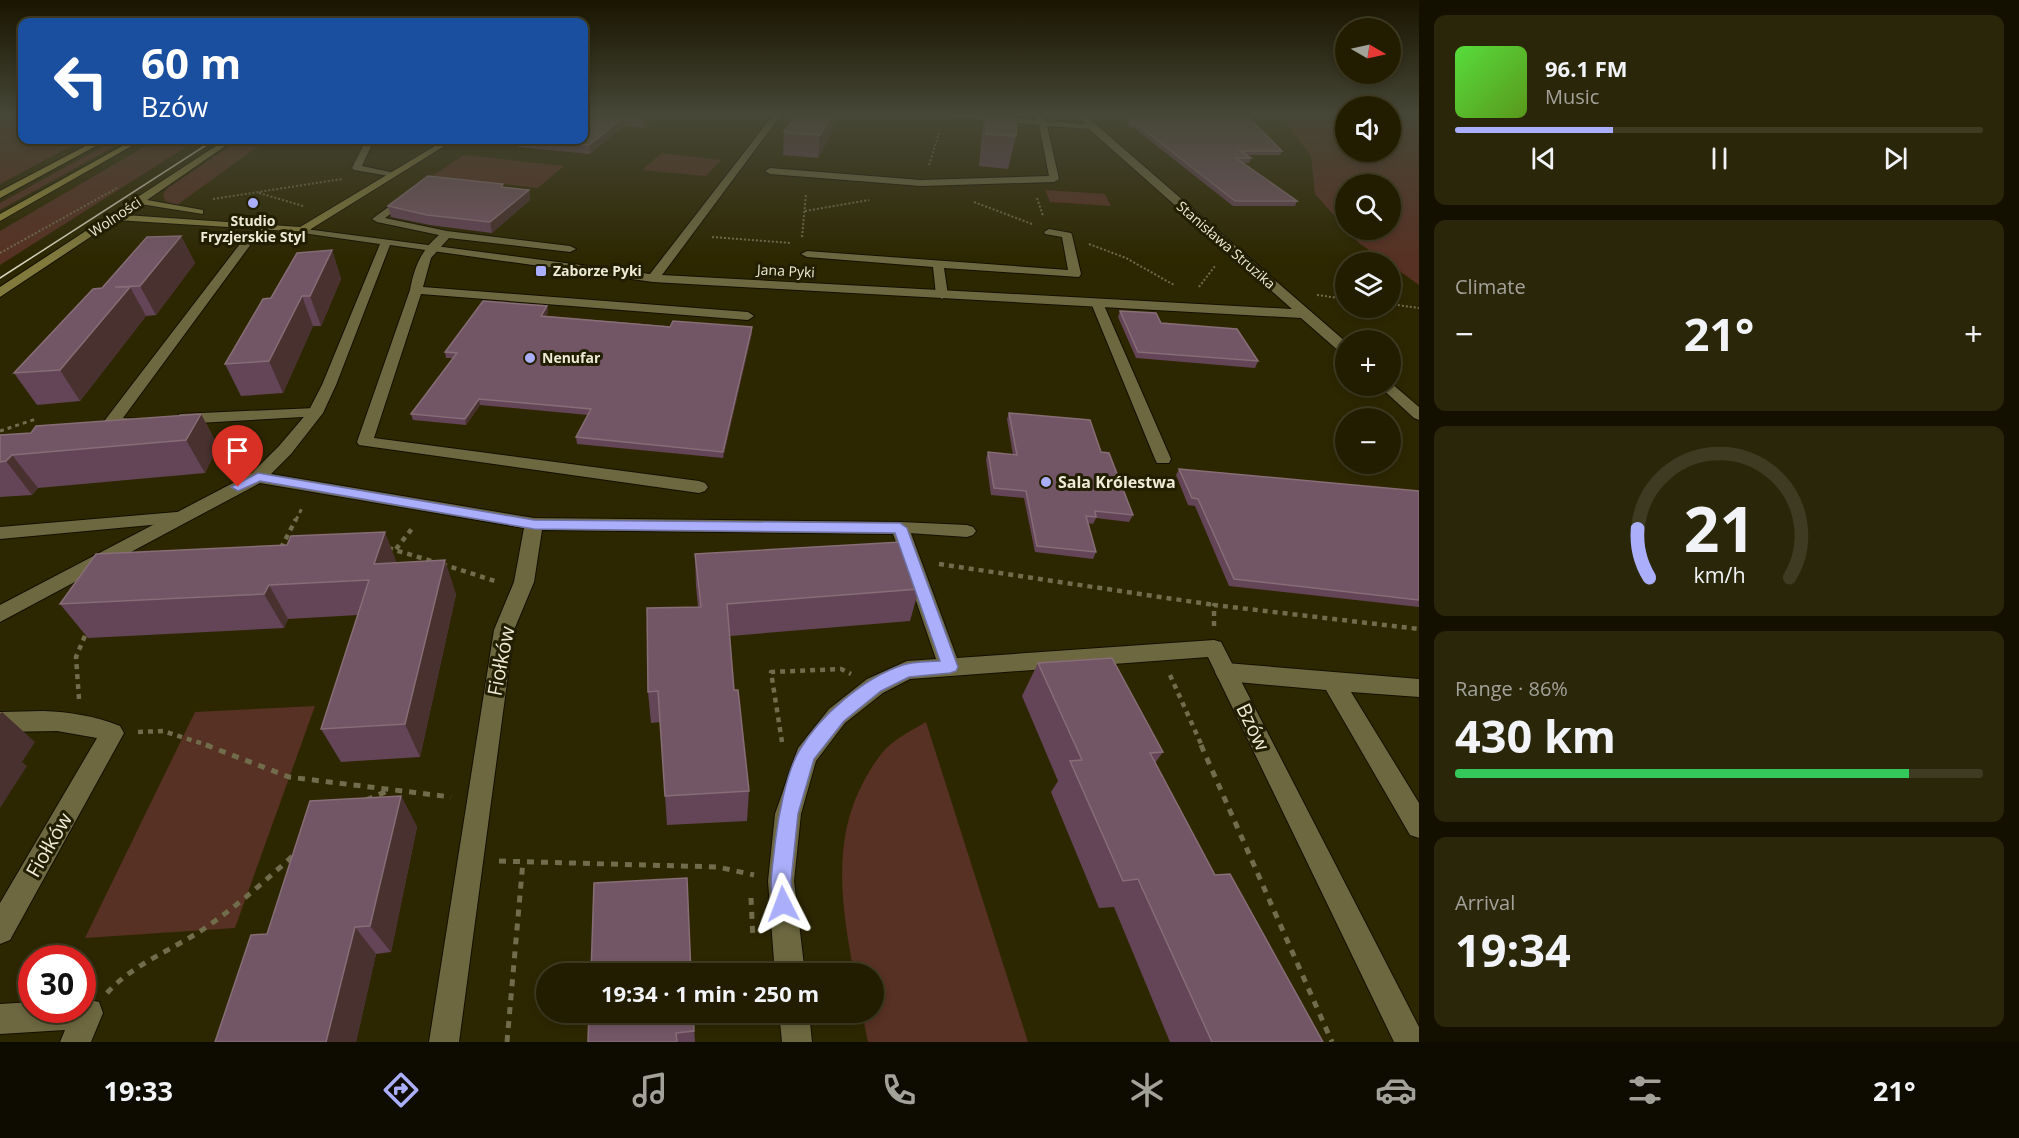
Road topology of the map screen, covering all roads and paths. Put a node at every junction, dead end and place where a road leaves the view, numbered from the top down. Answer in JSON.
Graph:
{"nodes":[{"id":1,"x":59,"y":164,"type":"edge"},
{"id":2,"x":96,"y":164,"type":"edge"},
{"id":3,"x":194,"y":164,"type":"edge"},
{"id":4,"x":359,"y":164,"type":"edge"},
{"id":5,"x":407,"y":164,"type":"edge"},
{"id":6,"x":740,"y":164,"type":"edge"},
{"id":7,"x":929,"y":164,"type":"edge"},
{"id":8,"x":1050,"y":164,"type":"edge"},
{"id":9,"x":1134,"y":164,"type":"edge"},
{"id":10,"x":770,"y":171,"type":"dead end"},
{"id":11,"x":388,"y":174,"type":"junction"},
{"id":12,"x":927,"y":182,"type":"junction"},
{"id":13,"x":423,"y":185,"type":"edge"},
{"id":14,"x":117,"y":188,"type":"dead end"},
{"id":15,"x":1034,"y":190,"type":"dead end"},
{"id":16,"x":806,"y":192,"type":"dead end"},
{"id":17,"x":257,"y":193,"type":"junction"},
{"id":18,"x":0,"y":195,"type":"edge"},
{"id":19,"x":138,"y":201,"type":"junction"},
{"id":20,"x":204,"y":201,"type":"dead end"},
{"id":21,"x":309,"y":208,"type":"dead end"},
{"id":22,"x":116,"y":217,"type":"junction"},
{"id":23,"x":0,"y":218,"type":"edge"},
{"id":24,"x":268,"y":226,"type":"junction"},
{"id":25,"x":302,"y":230,"type":"junction"},
{"id":26,"x":1049,"y":232,"type":"junction"},
{"id":27,"x":447,"y":234,"type":"junction"},
{"id":28,"x":686,"y":235,"type":"junction"},
{"id":29,"x":1067,"y":235,"type":"junction"},
{"id":30,"x":386,"y":242,"type":"junction"},
{"id":31,"x":429,"y":248,"type":"junction"},
{"id":32,"x":570,"y":249,"type":"dead end"},
{"id":33,"x":0,"y":253,"type":"edge"},
{"id":34,"x":807,"y":254,"type":"dead end"},
{"id":35,"x":938,"y":264,"type":"junction"},
{"id":36,"x":653,"y":278,"type":"junction"},
{"id":37,"x":416,"y":290,"type":"junction"},
{"id":38,"x":1184,"y":290,"type":"dead end"},
{"id":39,"x":0,"y":293,"type":"edge"},
{"id":40,"x":942,"y":295,"type":"junction"},
{"id":41,"x":1097,"y":303,"type":"junction"},
{"id":42,"x":1401,"y":306,"type":"edge"},
{"id":43,"x":1419,"y":308,"type":"edge"},
{"id":44,"x":1305,"y":314,"type":"junction"},
{"id":45,"x":748,"y":316,"type":"dead end"},
{"id":46,"x":1335,"y":340,"type":"edge"},
{"id":47,"x":1397,"y":396,"type":"edge"},
{"id":48,"x":315,"y":413,"type":"junction"},
{"id":49,"x":1419,"y":415,"type":"edge"},
{"id":50,"x":36,"y":419,"type":"dead end"},
{"id":51,"x":169,"y":420,"type":"edge"},
{"id":52,"x":146,"y":421,"type":"edge"},
{"id":53,"x":0,"y":431,"type":"edge"},
{"id":54,"x":1164,"y":459,"type":"dead end"},
{"id":55,"x":258,"y":477,"type":"junction"},
{"id":56,"x":699,"y":487,"type":"dead end"},
{"id":57,"x":306,"y":500,"type":"dead end"},
{"id":58,"x":177,"y":518,"type":"junction"},
{"id":59,"x":418,"y":521,"type":"dead end"},
{"id":60,"x":534,"y":525,"type":"junction"},
{"id":61,"x":900,"y":528,"type":"junction"},
{"id":62,"x":967,"y":531,"type":"dead end"},
{"id":63,"x":0,"y":532,"type":"edge"},
{"id":64,"x":379,"y":546,"type":"edge"},
{"id":65,"x":291,"y":549,"type":"edge"},
{"id":66,"x":396,"y":549,"type":"junction"},
{"id":67,"x":912,"y":559,"type":"junction"},
{"id":68,"x":502,"y":583,"type":"dead end"},
{"id":69,"x":1215,"y":605,"type":"junction"},
{"id":70,"x":0,"y":614,"type":"edge"},
{"id":71,"x":1419,"y":628,"type":"edge"},
{"id":72,"x":88,"y":629,"type":"edge"},
{"id":73,"x":1214,"y":648,"type":"junction"},
{"id":74,"x":1159,"y":652,"type":"junction"},
{"id":75,"x":950,"y":667,"type":"junction"},
{"id":76,"x":1226,"y":672,"type":"junction"},
{"id":77,"x":1333,"y":681,"type":"junction"},
{"id":78,"x":1419,"y":688,"type":"edge"},
{"id":79,"x":0,"y":723,"type":"edge"},
{"id":80,"x":80,"y":723,"type":"junction"},
{"id":81,"x":112,"y":733,"type":"junction"},
{"id":82,"x":390,"y":790,"type":"junction"},
{"id":83,"x":478,"y":800,"type":"junction"},
{"id":84,"x":360,"y":802,"type":"edge"},
{"id":85,"x":1419,"y":826,"type":"edge"},
{"id":86,"x":301,"y":848,"type":"edge"},
{"id":87,"x":471,"y":860,"type":"junction"},
{"id":88,"x":523,"y":861,"type":"junction"},
{"id":89,"x":781,"y":881,"type":"junction"},
{"id":90,"x":0,"y":930,"type":"edge"},
{"id":91,"x":789,"y":963,"type":"edge"},
{"id":92,"x":96,"y":1004,"type":"edge"},
{"id":93,"x":18,"y":1018,"type":"edge"},
{"id":94,"x":0,"y":1019,"type":"edge"},
{"id":95,"x":84,"y":1023,"type":"edge"},
{"id":96,"x":795,"y":1023,"type":"edge"},
{"id":97,"x":75,"y":1042,"type":"edge"},
{"id":98,"x":444,"y":1042,"type":"edge"},
{"id":99,"x":507,"y":1042,"type":"edge"},
{"id":100,"x":797,"y":1042,"type":"edge"},
{"id":101,"x":1332,"y":1042,"type":"edge"},
{"id":102,"x":1410,"y":1042,"type":"edge"}],
"edges":[{"from":1,"to":18,"type":"main road"},
{"from":2,"to":23,"type":"main road"},
{"from":3,"to":19,"type":"street","name":"Wolności"},
{"from":4,"to":11,"type":"street"},
{"from":5,"to":11,"type":"street"},
{"from":6,"to":28,"type":"street"},
{"from":7,"to":12,"type":"path"},
{"from":8,"to":12,"type":"street"},
{"from":9,"to":44,"type":"street","name":"Stanisława Struzika"},
{"from":10,"to":12,"type":"street"},
{"from":11,"to":17,"type":"path"},
{"from":11,"to":25,"type":"street"},
{"from":12,"to":26,"type":"path"},
{"from":13,"to":27,"type":"street"},
{"from":14,"to":33,"type":"path"},
{"from":15,"to":26,"type":"path"},
{"from":16,"to":28,"type":"path"},
{"from":17,"to":20,"type":"path"},
{"from":17,"to":21,"type":"path"},
{"from":19,"to":22,"type":"street","name":"Wolności"},
{"from":19,"to":24,"type":"street","name":"Jana Pyki"},
{"from":22,"to":24,"type":"street","name":"Jana Pyki"},
{"from":22,"to":39,"type":"street","name":"Wolności"},
{"from":24,"to":25,"type":"street","name":"Jana Pyki"},
{"from":24,"to":52,"type":"street"},
{"from":25,"to":30,"type":"street","name":"Jana Pyki"},
{"from":26,"to":29,"type":"street"},
{"from":27,"to":31,"type":"street"},
{"from":27,"to":32,"type":"street"},
{"from":28,"to":36,"type":"street"},
{"from":29,"to":35,"type":"street"},
{"from":29,"to":38,"type":"path"},
{"from":30,"to":31,"type":"street","name":"Jana Pyki"},
{"from":30,"to":48,"type":"street"},
{"from":31,"to":36,"type":"street","name":"Jana Pyki"},
{"from":31,"to":37,"type":"street"},
{"from":34,"to":35,"type":"street"},
{"from":35,"to":40,"type":"street"},
{"from":36,"to":40,"type":"street","name":"Jana Pyki"},
{"from":37,"to":45,"type":"street"},
{"from":37,"to":56,"type":"street"},
{"from":40,"to":41,"type":"street","name":"Jana Pyki"},
{"from":41,"to":44,"type":"street","name":"Jana Pyki"},
{"from":41,"to":54,"type":"street"},
{"from":42,"to":43,"type":"path"},
{"from":44,"to":46,"type":"street","name":"Stanisława Struzika"},
{"from":47,"to":49,"type":"street"},
{"from":48,"to":51,"type":"street"},
{"from":48,"to":55,"type":"street"},
{"from":50,"to":53,"type":"path"},
{"from":55,"to":58,"type":"street"},
{"from":55,"to":60,"type":"street"},
{"from":57,"to":65,"type":"path"},
{"from":58,"to":63,"type":"street"},
{"from":58,"to":70,"type":"street"},
{"from":59,"to":66,"type":"path"},
{"from":60,"to":61,"type":"street"},
{"from":60,"to":83,"type":"street","name":"Fiołków"},
{"from":61,"to":62,"type":"street"},
{"from":61,"to":67,"type":"street"},
{"from":64,"to":66,"type":"path"},
{"from":66,"to":68,"type":"path"},
{"from":67,"to":69,"type":"path"},
{"from":67,"to":75,"type":"street"},
{"from":69,"to":71,"type":"path"},
{"from":69,"to":73,"type":"path"},
{"from":72,"to":80,"type":"path"},
{"from":73,"to":74,"type":"street"},
{"from":73,"to":76,"type":"street","name":"Bzów"},
{"from":74,"to":75,"type":"street"},
{"from":74,"to":101,"type":"path"},
{"from":75,"to":89,"type":"street"},
{"from":76,"to":77,"type":"street"},
{"from":76,"to":102,"type":"street","name":"Bzów"},
{"from":77,"to":78,"type":"street"},
{"from":77,"to":85,"type":"street"},
{"from":79,"to":80,"type":"street"},
{"from":80,"to":81,"type":"street"},
{"from":81,"to":82,"type":"path"},
{"from":81,"to":90,"type":"street","name":"Fiołków"},
{"from":82,"to":83,"type":"path"},
{"from":82,"to":84,"type":"path"},
{"from":83,"to":87,"type":"street","name":"Fiołków"},
{"from":86,"to":92,"type":"path"},
{"from":87,"to":88,"type":"path"},
{"from":87,"to":98,"type":"street","name":"Fiołków"},
{"from":88,"to":89,"type":"path"},
{"from":88,"to":99,"type":"path"},
{"from":89,"to":91,"type":"street"},
{"from":93,"to":94,"type":"street"},
{"from":95,"to":97,"type":"street"},
{"from":96,"to":100,"type":"street"}]}
